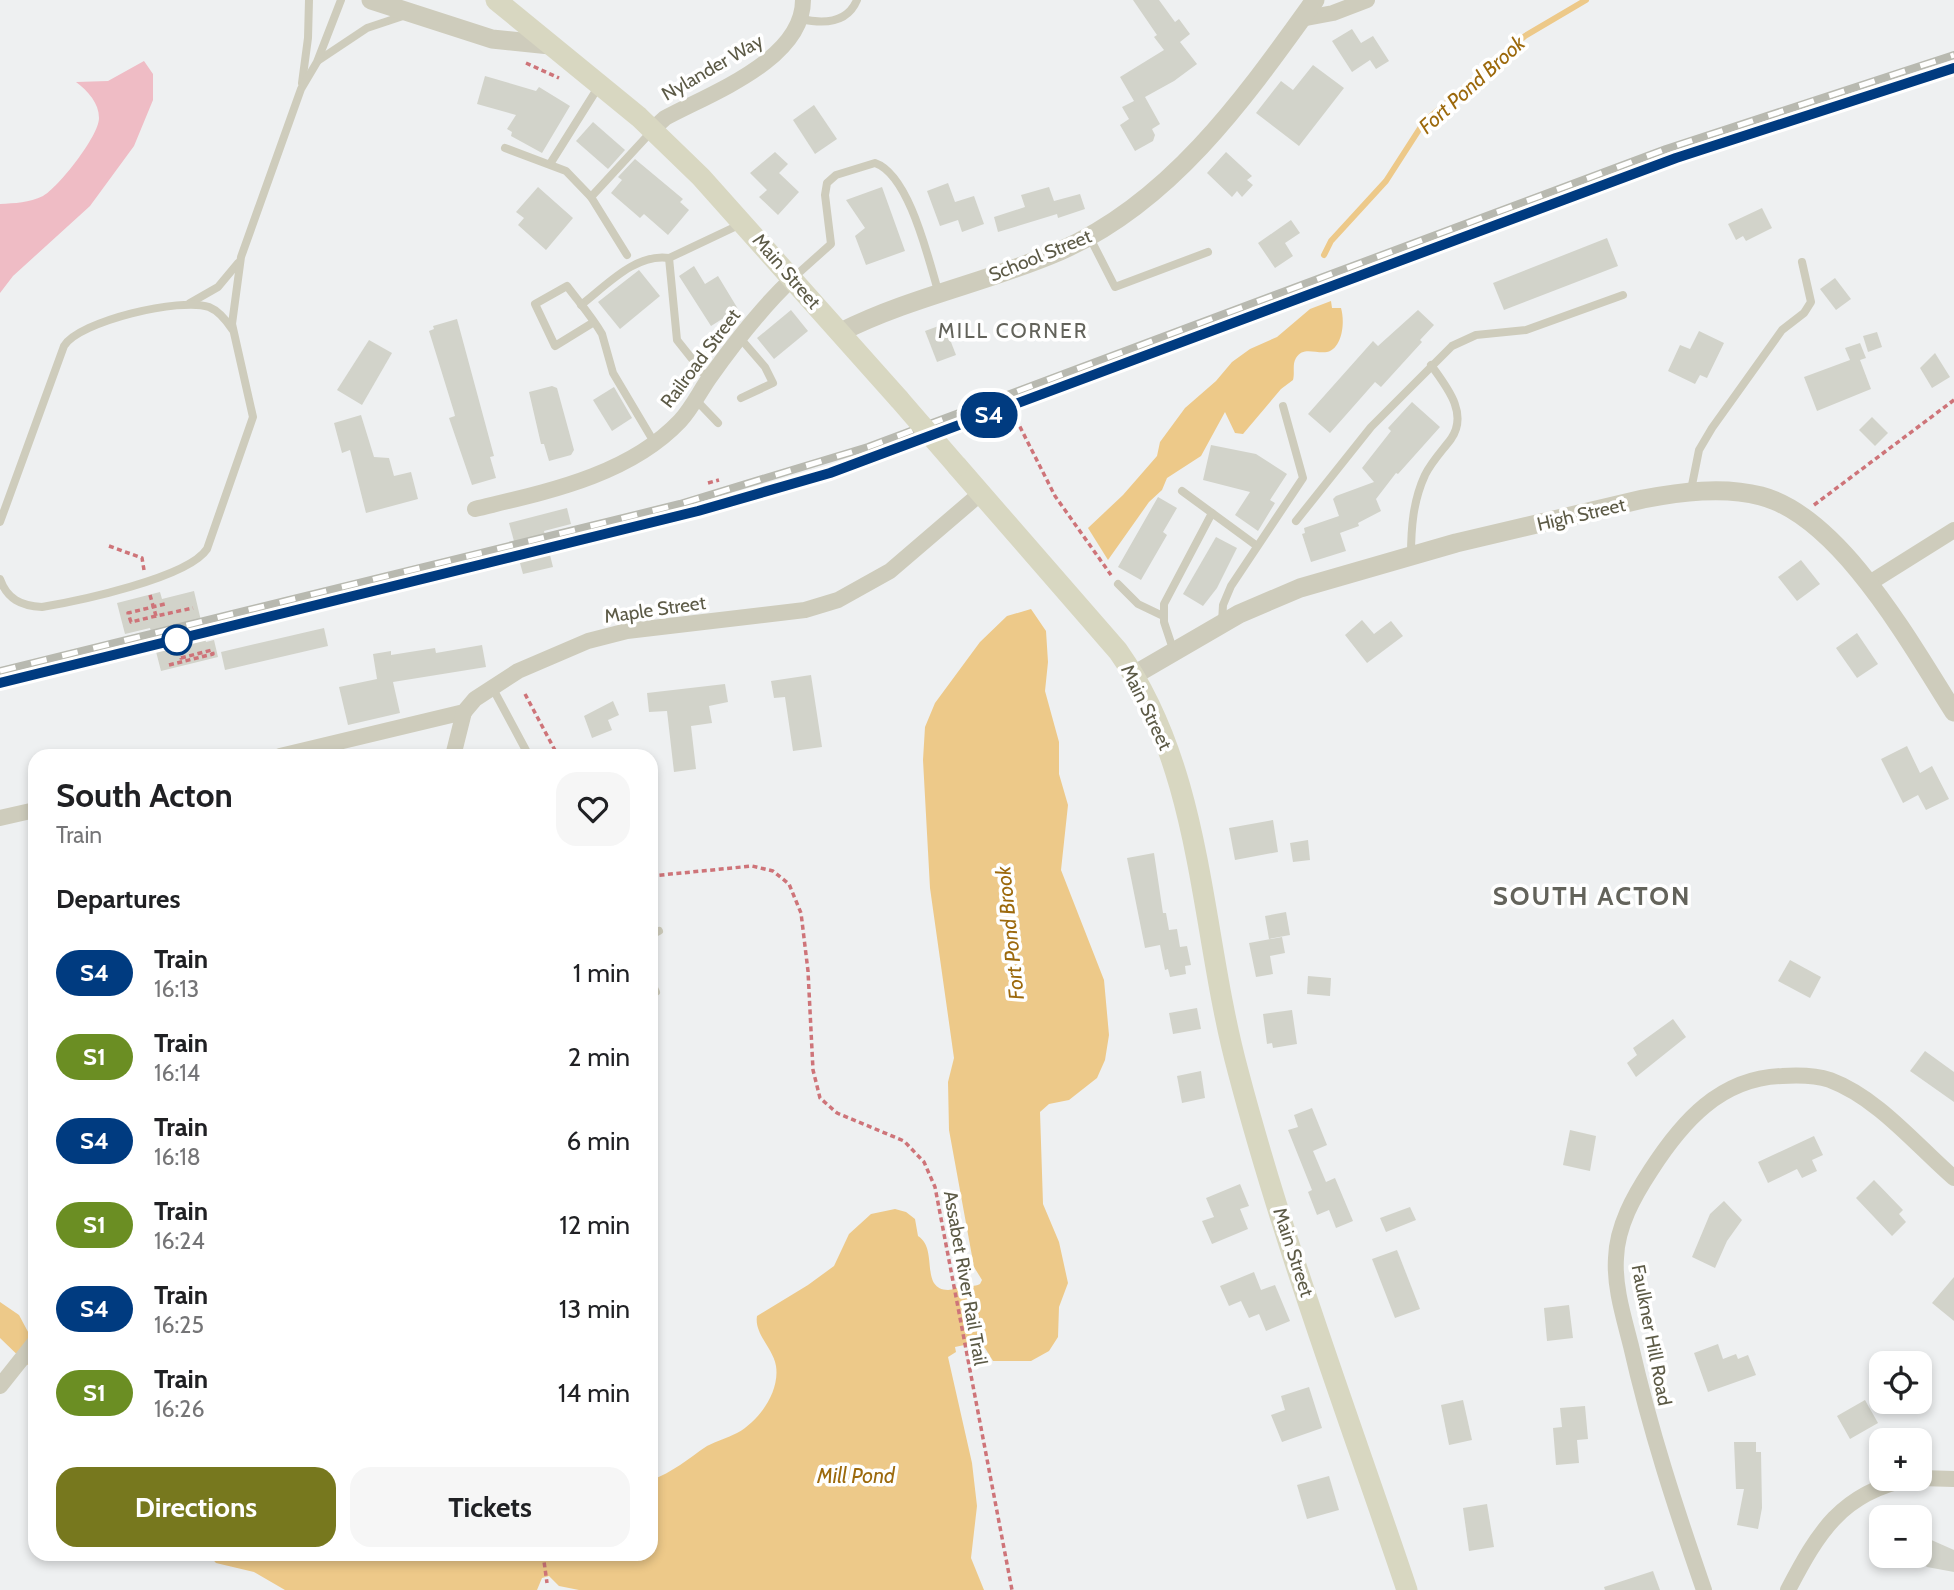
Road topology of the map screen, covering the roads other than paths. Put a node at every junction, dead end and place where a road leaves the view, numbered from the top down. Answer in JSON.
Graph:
{"nodes":[{"id":1,"x":309,"y":0,"type":"edge"},
{"id":2,"x":341,"y":0,"type":"edge"},
{"id":3,"x":371,"y":0,"type":"edge"},
{"id":4,"x":496,"y":0,"type":"edge"},
{"id":5,"x":803,"y":0,"type":"edge"},
{"id":6,"x":857,"y":0,"type":"edge"},
{"id":7,"x":1315,"y":0,"type":"edge"},
{"id":8,"x":1367,"y":0,"type":"edge"},
{"id":9,"x":408,"y":14,"type":"junction"},
{"id":10,"x":801,"y":19,"type":"junction"},
{"id":11,"x":1301,"y":19,"type":"junction"},
{"id":12,"x":550,"y":45,"type":"junction"},
{"id":13,"x":317,"y":62,"type":"junction"},
{"id":14,"x":600,"y":84,"type":"junction"},
{"id":15,"x":301,"y":89,"type":"junction"},
{"id":16,"x":653,"y":129,"type":"junction"},
{"id":17,"x":505,"y":148,"type":"dead end"},
{"id":18,"x":550,"y":164,"type":"junction"},
{"id":19,"x":591,"y":197,"type":"junction"},
{"id":20,"x":744,"y":222,"type":"junction"},
{"id":21,"x":1089,"y":236,"type":"junction"},
{"id":22,"x":1208,"y":252,"type":"dead end"},
{"id":23,"x":627,"y":255,"type":"dead end"},
{"id":24,"x":241,"y":257,"type":"junction"},
{"id":25,"x":669,"y":258,"type":"junction"},
{"id":26,"x":1802,"y":262,"type":"dead end"},
{"id":27,"x":793,"y":278,"type":"junction"},
{"id":28,"x":939,"y":294,"type":"junction"},
{"id":29,"x":1623,"y":295,"type":"dead end"},
{"id":30,"x":187,"y":304,"type":"junction"},
{"id":31,"x":581,"y":304,"type":"junction"},
{"id":32,"x":594,"y":322,"type":"junction"},
{"id":33,"x":233,"y":332,"type":"junction"},
{"id":34,"x":841,"y":332,"type":"junction"},
{"id":35,"x":740,"y":338,"type":"junction"},
{"id":36,"x":1431,"y":365,"type":"junction"},
{"id":37,"x":708,"y":379,"type":"junction"},
{"id":38,"x":741,"y":398,"type":"dead end"},
{"id":39,"x":695,"y":399,"type":"junction"},
{"id":40,"x":1283,"y":406,"type":"dead end"},
{"id":41,"x":718,"y":422,"type":"dead end"},
{"id":42,"x":654,"y":442,"type":"junction"},
{"id":43,"x":1182,"y":491,"type":"dead end"},
{"id":44,"x":981,"y":493,"type":"junction"},
{"id":45,"x":1691,"y":493,"type":"junction"},
{"id":46,"x":475,"y":509,"type":"dead end"},
{"id":47,"x":1212,"y":513,"type":"junction"},
{"id":48,"x":1296,"y":521,"type":"dead end"},
{"id":49,"x":0,"y":522,"type":"edge"},
{"id":50,"x":1954,"y":530,"type":"edge"},
{"id":51,"x":1257,"y":546,"type":"junction"},
{"id":52,"x":1411,"y":556,"type":"junction"},
{"id":53,"x":0,"y":579,"type":"edge"},
{"id":54,"x":1118,"y":584,"type":"road end"},
{"id":55,"x":1868,"y":584,"type":"junction"},
{"id":56,"x":1163,"y":616,"type":"junction"},
{"id":57,"x":1222,"y":624,"type":"junction"},
{"id":58,"x":1174,"y":652,"type":"junction"},
{"id":59,"x":1134,"y":676,"type":"junction"},
{"id":60,"x":492,"y":687,"type":"junction"},
{"id":61,"x":464,"y":712,"type":"junction"},
{"id":62,"x":1954,"y":712,"type":"edge"},
{"id":63,"x":309,"y":749,"type":"edge"},
{"id":64,"x":455,"y":749,"type":"edge"},
{"id":65,"x":525,"y":749,"type":"edge"},
{"id":66,"x":28,"y":812,"type":"edge"},
{"id":67,"x":0,"y":818,"type":"edge"},
{"id":68,"x":1954,"y":1178,"type":"edge"},
{"id":69,"x":28,"y":1350,"type":"edge"},
{"id":70,"x":0,"y":1386,"type":"edge"},
{"id":71,"x":1932,"y":1478,"type":"edge"},
{"id":72,"x":1954,"y":1479,"type":"edge"},
{"id":73,"x":1872,"y":1491,"type":"edge"},
{"id":74,"x":1408,"y":1590,"type":"edge"},
{"id":75,"x":1704,"y":1590,"type":"edge"},
{"id":76,"x":1787,"y":1590,"type":"edge"}],
"edges":[{"from":1,"to":15,"type":"lane"},
{"from":2,"to":13,"type":"lane"},
{"from":3,"to":9,"type":"street"},
{"from":4,"to":12,"type":"main road","name":"Main Street"},
{"from":5,"to":10,"type":"street","name":"Nylander Way"},
{"from":6,"to":10,"type":"lane"},
{"from":7,"to":11,"type":"street","name":"School Street"},
{"from":8,"to":11,"type":"street"},
{"from":9,"to":12,"type":"street"},
{"from":9,"to":13,"type":"lane"},
{"from":10,"to":16,"type":"street","name":"Nylander Way"},
{"from":11,"to":21,"type":"street","name":"School Street"},
{"from":12,"to":14,"type":"main road","name":"Main Street"},
{"from":13,"to":15,"type":"lane"},
{"from":14,"to":16,"type":"main road","name":"Main Street"},
{"from":14,"to":18,"type":"lane"},
{"from":15,"to":24,"type":"lane"},
{"from":16,"to":19,"type":"lane"},
{"from":16,"to":20,"type":"main road","name":"Main Street"},
{"from":17,"to":18,"type":"lane"},
{"from":18,"to":19,"type":"lane"},
{"from":19,"to":23,"type":"lane"},
{"from":20,"to":25,"type":"lane"},
{"from":20,"to":27,"type":"main road","name":"Main Street"},
{"from":21,"to":22,"type":"lane"},
{"from":21,"to":28,"type":"street","name":"School Street"},
{"from":24,"to":30,"type":"lane"},
{"from":24,"to":33,"type":"lane"},
{"from":25,"to":31,"type":"lane"},
{"from":25,"to":37,"type":"lane"},
{"from":26,"to":45,"type":"lane"},
{"from":27,"to":28,"type":"lane"},
{"from":27,"to":34,"type":"main road","name":"Main Street"},
{"from":27,"to":35,"type":"street","name":"Railroad Street"},
{"from":28,"to":34,"type":"street","name":"School Street"},
{"from":29,"to":36,"type":"lane"},
{"from":30,"to":33,"type":"lane"},
{"from":30,"to":49,"type":"lane"},
{"from":31,"to":32,"type":"lane"},
{"from":31,"to":32,"type":"lane"},
{"from":32,"to":42,"type":"lane"},
{"from":33,"to":53,"type":"lane"},
{"from":34,"to":44,"type":"main road","name":"Main Street","bridge":true},
{"from":35,"to":37,"type":"street","name":"Railroad Street"},
{"from":35,"to":38,"type":"lane"},
{"from":36,"to":48,"type":"lane"},
{"from":36,"to":52,"type":"lane"},
{"from":37,"to":39,"type":"street","name":"Railroad Street"},
{"from":39,"to":41,"type":"lane"},
{"from":39,"to":42,"type":"street","name":"Railroad Street"},
{"from":40,"to":51,"type":"lane"},
{"from":42,"to":46,"type":"street","name":"Railroad Street"},
{"from":43,"to":47,"type":"lane"},
{"from":44,"to":59,"type":"main road","name":"Main Street"},
{"from":44,"to":60,"type":"street","name":"Maple Street"},
{"from":45,"to":52,"type":"street","name":"High Street"},
{"from":45,"to":55,"type":"street","name":"High Street"},
{"from":47,"to":51,"type":"lane"},
{"from":47,"to":56,"type":"lane"},
{"from":50,"to":55,"type":"street"},
{"from":51,"to":57,"type":"lane"},
{"from":52,"to":57,"type":"street","name":"High Street"},
{"from":54,"to":56,"type":"lane"},
{"from":55,"to":62,"type":"street","name":"High Street"},
{"from":56,"to":58,"type":"lane"},
{"from":57,"to":58,"type":"street","name":"High Street"},
{"from":58,"to":59,"type":"street","name":"High Street"},
{"from":59,"to":74,"type":"main road","name":"Main Street"},
{"from":60,"to":61,"type":"street","name":"Maple Street"},
{"from":60,"to":65,"type":"lane"},
{"from":61,"to":63,"type":"street","name":"Maple Street"},
{"from":61,"to":64,"type":"street"},
{"from":66,"to":67,"type":"street"},
{"from":68,"to":75,"type":"street","name":"Faulkner Hill Road"},
{"from":69,"to":70,"type":"street"},
{"from":71,"to":72,"type":"street"},
{"from":73,"to":76,"type":"street"}]}
